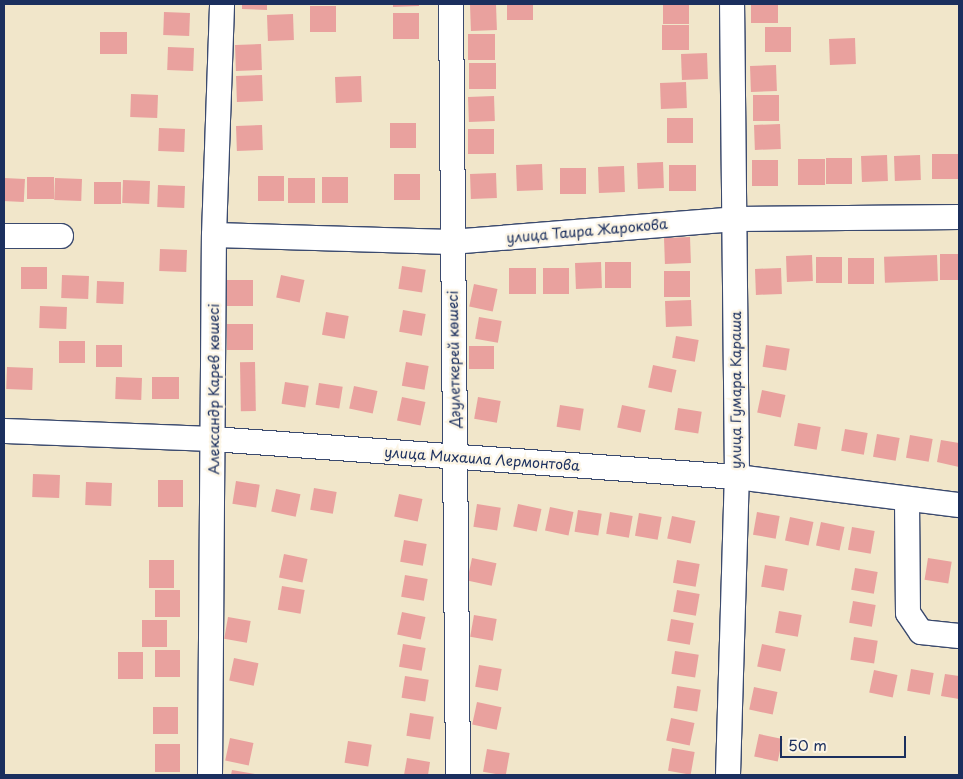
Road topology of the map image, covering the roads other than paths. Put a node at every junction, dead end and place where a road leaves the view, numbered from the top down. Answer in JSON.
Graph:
{"nodes":[{"id":1,"x":222,"y":4,"type":"edge"},
{"id":2,"x":451,"y":4,"type":"edge"},
{"id":3,"x":732,"y":4,"type":"edge"},
{"id":4,"x":959,"y":217,"type":"edge"},
{"id":5,"x":735,"y":219,"type":"junction"},
{"id":6,"x":214,"y":235,"type":"junction"},
{"id":7,"x":4,"y":236,"type":"edge"},
{"id":8,"x":61,"y":236,"type":"dead end"},
{"id":9,"x":451,"y":242,"type":"junction"},
{"id":10,"x":4,"y":431,"type":"edge"},
{"id":11,"x":213,"y":438,"type":"junction"},
{"id":12,"x":457,"y":457,"type":"junction"},
{"id":13,"x":737,"y":477,"type":"junction"},
{"id":14,"x":907,"y":500,"type":"junction"},
{"id":15,"x":959,"y":505,"type":"edge"},
{"id":16,"x":959,"y":636,"type":"edge"},
{"id":17,"x":210,"y":775,"type":"edge"},
{"id":18,"x":458,"y":775,"type":"edge"},
{"id":19,"x":728,"y":775,"type":"edge"}],
"edges":[{"from":1,"to":6,"type":"street","name":"Александр Карев көшесі"},
{"from":2,"to":9,"type":"street","name":"Дәулеткерей көшесі"},
{"from":3,"to":5,"type":"street","name":"улица Гумара Караша"},
{"from":4,"to":5,"type":"street","name":"улица Таира Жарокова"},
{"from":5,"to":9,"type":"street","name":"улица Таира Жарокова"},
{"from":5,"to":13,"type":"street","name":"улица Гумара Караша"},
{"from":6,"to":9,"type":"street","name":"улица Таира Жарокова"},
{"from":6,"to":11,"type":"street","name":"Александр Карев көшесі"},
{"from":7,"to":8,"type":"street"},
{"from":9,"to":12,"type":"street","name":"Дәулеткерей көшесі"},
{"from":10,"to":11,"type":"street","name":"улица Михаила Лермонтова"},
{"from":11,"to":12,"type":"street","name":"улица Михаила Лермонтова"},
{"from":11,"to":17,"type":"street","name":"Александр Карев көшесі"},
{"from":12,"to":13,"type":"street","name":"улица Михаила Лермонтова"},
{"from":12,"to":18,"type":"street","name":"Дәулеткерей көшесі"},
{"from":13,"to":14,"type":"street","name":"улица Михаила Лермонтова"},
{"from":13,"to":19,"type":"street","name":"улица Гумара Караша"},
{"from":14,"to":15,"type":"street","name":"улица Михаила Лермонтова"},
{"from":14,"to":16,"type":"street"}]}
